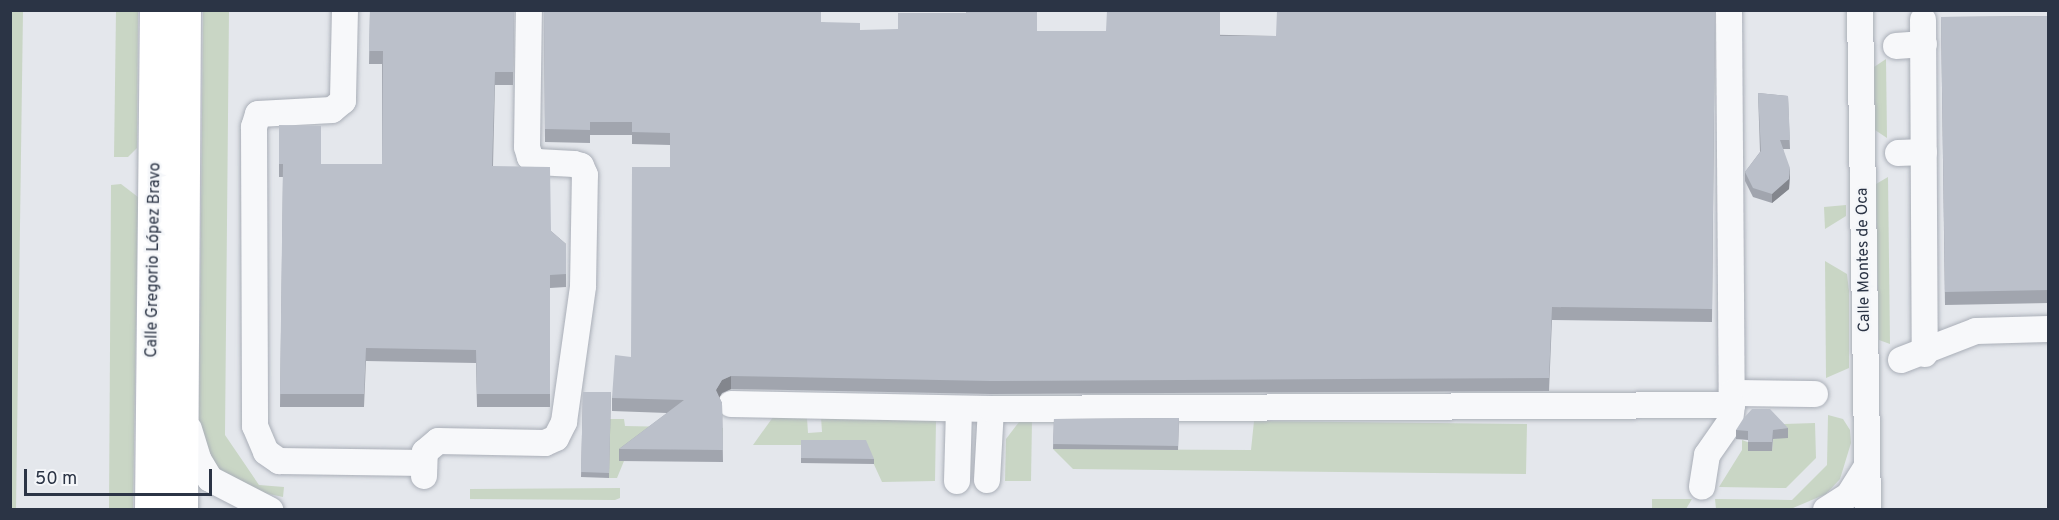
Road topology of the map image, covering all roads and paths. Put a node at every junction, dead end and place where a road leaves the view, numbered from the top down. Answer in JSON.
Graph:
{"nodes":[{"id":1,"x":156,"y":10,"type":"edge"},
{"id":2,"x":185,"y":10,"type":"edge"},
{"id":3,"x":345,"y":10,"type":"edge"},
{"id":4,"x":530,"y":10,"type":"edge"},
{"id":5,"x":1730,"y":10,"type":"edge"},
{"id":6,"x":1860,"y":10,"type":"edge"},
{"id":7,"x":1896,"y":46,"type":"dead end"},
{"id":8,"x":1924,"y":152,"type":"junction"},
{"id":9,"x":1898,"y":153,"type":"dead end"},
{"id":10,"x":2049,"y":329,"type":"edge"},
{"id":11,"x":1925,"y":354,"type":"junction"},
{"id":12,"x":1900,"y":360,"type":"dead end"},
{"id":13,"x":1815,"y":393,"type":"dead end"},
{"id":14,"x":1732,"y":399,"type":"junction"},
{"id":15,"x":731,"y":404,"type":"dead end"},
{"id":16,"x":183,"y":409,"type":"junction"},
{"id":17,"x":959,"y":409,"type":"junction"},
{"id":18,"x":991,"y":409,"type":"junction"},
{"id":19,"x":1867,"y":466,"type":"junction"},
{"id":20,"x":987,"y":480,"type":"dead end"},
{"id":21,"x":957,"y":481,"type":"dead end"},
{"id":22,"x":1702,"y":487,"type":"dead end"},
{"id":23,"x":151,"y":510,"type":"edge"},
{"id":24,"x":182,"y":510,"type":"edge"},
{"id":25,"x":270,"y":510,"type":"edge"},
{"id":26,"x":1826,"y":510,"type":"edge"},
{"id":27,"x":1868,"y":510,"type":"edge"}],
"edges":[{"from":1,"to":23,"type":"main road","name":"Calle Gregorio López Bravo"},
{"from":2,"to":16,"type":"main road","name":"Calle Gregorio López Bravo"},
{"from":3,"to":4,"type":"street"},
{"from":5,"to":14,"type":"street"},
{"from":6,"to":19,"type":"street","name":"Calle Montes de Oca"},
{"from":7,"to":8,"type":"street"},
{"from":8,"to":9,"type":"street"},
{"from":8,"to":11,"type":"street"},
{"from":10,"to":11,"type":"street"},
{"from":11,"to":12,"type":"street"},
{"from":13,"to":14,"type":"street"},
{"from":14,"to":18,"type":"street"},
{"from":14,"to":22,"type":"street"},
{"from":15,"to":17,"type":"street"},
{"from":16,"to":24,"type":"main road","name":"Calle Gregorio López Bravo"},
{"from":16,"to":25,"type":"street"},
{"from":17,"to":18,"type":"street"},
{"from":17,"to":21,"type":"street"},
{"from":18,"to":20,"type":"street"},
{"from":19,"to":26,"type":"street"},
{"from":19,"to":27,"type":"street","name":"Calle Montes de Oca"}]}
